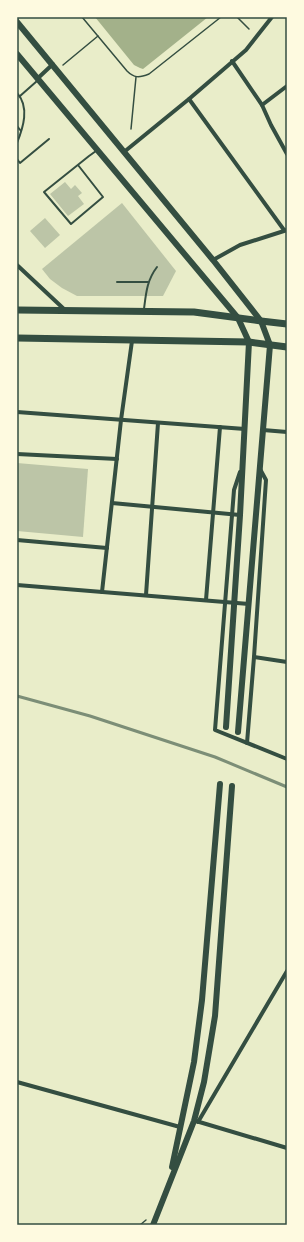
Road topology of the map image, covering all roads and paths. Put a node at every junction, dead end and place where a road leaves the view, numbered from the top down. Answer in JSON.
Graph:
{"nodes":[{"id":1,"x":82,"y":17,"type":"edge"},
{"id":2,"x":221,"y":17,"type":"edge"},
{"id":3,"x":237,"y":17,"type":"edge"},
{"id":4,"x":272,"y":17,"type":"edge"},
{"id":5,"x":17,"y":22,"type":"edge"},
{"id":6,"x":249,"y":29,"type":"dead end"},
{"id":7,"x":98,"y":36,"type":"junction"},
{"id":8,"x":17,"y":54,"type":"edge"},
{"id":9,"x":232,"y":61,"type":"junction"},
{"id":10,"x":52,"y":64,"type":"junction"},
{"id":11,"x":63,"y":65,"type":"dead end"},
{"id":12,"x":136,"y":76,"type":"junction"},
{"id":13,"x":38,"y":80,"type":"junction"},
{"id":14,"x":287,"y":86,"type":"edge"},
{"id":15,"x":17,"y":93,"type":"edge"},
{"id":16,"x":20,"y":96,"type":"junction"},
{"id":17,"x":189,"y":99,"type":"junction"},
{"id":18,"x":262,"y":105,"type":"junction"},
{"id":19,"x":17,"y":126,"type":"edge"},
{"id":20,"x":131,"y":129,"type":"dead end"},
{"id":21,"x":21,"y":132,"type":"junction"},
{"id":22,"x":17,"y":133,"type":"edge"},
{"id":23,"x":49,"y":139,"type":"dead end"},
{"id":24,"x":17,"y":143,"type":"edge"},
{"id":25,"x":97,"y":150,"type":"junction"},
{"id":26,"x":124,"y":152,"type":"junction"},
{"id":27,"x":287,"y":154,"type":"edge"},
{"id":28,"x":17,"y":159,"type":"edge"},
{"id":29,"x":78,"y":165,"type":"junction"},
{"id":30,"x":286,"y":230,"type":"edge"},
{"id":31,"x":214,"y":260,"type":"junction"},
{"id":32,"x":17,"y":265,"type":"edge"},
{"id":33,"x":157,"y":267,"type":"dead end"},
{"id":34,"x":117,"y":282,"type":"dead end"},
{"id":35,"x":148,"y":282,"type":"junction"},
{"id":36,"x":17,"y":310,"type":"edge"},
{"id":37,"x":65,"y":310,"type":"junction"},
{"id":38,"x":144,"y":310,"type":"junction"},
{"id":39,"x":238,"y":318,"type":"junction"},
{"id":40,"x":262,"y":322,"type":"junction"},
{"id":41,"x":287,"y":324,"type":"edge"},
{"id":42,"x":17,"y":338,"type":"edge"},
{"id":43,"x":132,"y":341,"type":"junction"},
{"id":44,"x":249,"y":342,"type":"junction"},
{"id":45,"x":270,"y":345,"type":"junction"},
{"id":46,"x":287,"y":347,"type":"edge"},
{"id":47,"x":17,"y":412,"type":"edge"},
{"id":48,"x":121,"y":420,"type":"junction"},
{"id":49,"x":158,"y":423,"type":"junction"},
{"id":50,"x":220,"y":427,"type":"junction"},
{"id":51,"x":245,"y":429,"type":"junction"},
{"id":52,"x":263,"y":430,"type":"junction"},
{"id":53,"x":287,"y":432,"type":"edge"},
{"id":54,"x":17,"y":454,"type":"edge"},
{"id":55,"x":117,"y":459,"type":"junction"},
{"id":56,"x":242,"y":467,"type":"junction"},
{"id":57,"x":260,"y":468,"type":"junction"},
{"id":58,"x":112,"y":503,"type":"junction"},
{"id":59,"x":152,"y":507,"type":"junction"},
{"id":60,"x":213,"y":513,"type":"junction"},
{"id":61,"x":232,"y":515,"type":"junction"},
{"id":62,"x":240,"y":516,"type":"junction"},
{"id":63,"x":17,"y":540,"type":"edge"},
{"id":64,"x":107,"y":548,"type":"junction"},
{"id":65,"x":17,"y":585,"type":"edge"},
{"id":66,"x":102,"y":592,"type":"junction"},
{"id":67,"x":146,"y":595,"type":"junction"},
{"id":68,"x":206,"y":600,"type":"junction"},
{"id":69,"x":225,"y":601,"type":"junction"},
{"id":70,"x":234,"y":602,"type":"junction"},
{"id":71,"x":249,"y":604,"type":"junction"},
{"id":72,"x":254,"y":657,"type":"junction"},
{"id":73,"x":287,"y":662,"type":"edge"},
{"id":74,"x":226,"y":728,"type":"dead end"},
{"id":75,"x":238,"y":732,"type":"dead end"},
{"id":76,"x":246,"y":743,"type":"junction"},
{"id":77,"x":287,"y":759,"type":"edge"},
{"id":78,"x":220,"y":784,"type":"dead end"},
{"id":79,"x":232,"y":786,"type":"dead end"},
{"id":80,"x":287,"y":971,"type":"edge"},
{"id":81,"x":17,"y":1082,"type":"edge"},
{"id":82,"x":196,"y":1121,"type":"junction"},
{"id":83,"x":180,"y":1127,"type":"junction"},
{"id":84,"x":287,"y":1148,"type":"edge"},
{"id":85,"x":169,"y":1183,"type":"junction"},
{"id":86,"x":153,"y":1225,"type":"edge"}],
"edges":[{"from":1,"to":7,"type":"path"},
{"from":2,"to":12,"type":"path"},
{"from":3,"to":6,"type":"path"},
{"from":4,"to":9,"type":"street"},
{"from":5,"to":10,"type":"main road"},
{"from":7,"to":11,"type":"path"},
{"from":7,"to":12,"type":"path"},
{"from":8,"to":13,"type":"main road"},
{"from":9,"to":17,"type":"street"},
{"from":9,"to":18,"type":"street"},
{"from":10,"to":13,"type":"street"},
{"from":10,"to":26,"type":"main road"},
{"from":12,"to":20,"type":"path"},
{"from":13,"to":16,"type":"lane"},
{"from":13,"to":25,"type":"main road"},
{"from":14,"to":18,"type":"street"},
{"from":15,"to":16,"type":"lane"},
{"from":16,"to":21,"type":"lane"},
{"from":17,"to":26,"type":"street"},
{"from":17,"to":30,"type":"street"},
{"from":18,"to":27,"type":"street"},
{"from":19,"to":21,"type":"lane"},
{"from":21,"to":22,"type":"lane"},
{"from":21,"to":24,"type":"lane"},
{"from":23,"to":28,"type":"lane"},
{"from":25,"to":29,"type":"lane"},
{"from":25,"to":39,"type":"main road"},
{"from":26,"to":31,"type":"main road"},
{"from":29,"to":29,"type":"lane"},
{"from":30,"to":31,"type":"street"},
{"from":31,"to":40,"type":"main road"},
{"from":32,"to":37,"type":"street"},
{"from":33,"to":35,"type":"lane"},
{"from":34,"to":35,"type":"lane"},
{"from":35,"to":38,"type":"lane"},
{"from":36,"to":37,"type":"main road"},
{"from":37,"to":38,"type":"main road"},
{"from":38,"to":39,"type":"main road"},
{"from":39,"to":40,"type":"main road"},
{"from":39,"to":44,"type":"main road"},
{"from":40,"to":41,"type":"main road"},
{"from":40,"to":45,"type":"main road"},
{"from":42,"to":43,"type":"main road"},
{"from":43,"to":44,"type":"main road"},
{"from":43,"to":48,"type":"street"},
{"from":44,"to":45,"type":"main road"},
{"from":44,"to":51,"type":"main road"},
{"from":45,"to":46,"type":"main road"},
{"from":45,"to":52,"type":"main road"},
{"from":47,"to":48,"type":"street"},
{"from":48,"to":49,"type":"street"},
{"from":48,"to":55,"type":"street"},
{"from":49,"to":50,"type":"street"},
{"from":49,"to":59,"type":"street"},
{"from":50,"to":51,"type":"street"},
{"from":50,"to":60,"type":"street"},
{"from":51,"to":56,"type":"main road"},
{"from":52,"to":53,"type":"street"},
{"from":52,"to":57,"type":"main road"},
{"from":54,"to":55,"type":"street"},
{"from":55,"to":58,"type":"street"},
{"from":56,"to":61,"type":"street"},
{"from":56,"to":62,"type":"main road"},
{"from":57,"to":71,"type":"main road"},
{"from":57,"to":72,"type":"street"},
{"from":58,"to":59,"type":"street"},
{"from":58,"to":64,"type":"street"},
{"from":59,"to":60,"type":"street"},
{"from":59,"to":67,"type":"street"},
{"from":60,"to":61,"type":"street"},
{"from":60,"to":68,"type":"street"},
{"from":61,"to":62,"type":"street"},
{"from":61,"to":69,"type":"street"},
{"from":62,"to":70,"type":"main road"},
{"from":63,"to":64,"type":"street"},
{"from":64,"to":66,"type":"street"},
{"from":65,"to":66,"type":"street"},
{"from":66,"to":67,"type":"street"},
{"from":67,"to":68,"type":"street"},
{"from":68,"to":69,"type":"street"},
{"from":69,"to":70,"type":"street"},
{"from":69,"to":76,"type":"street"},
{"from":70,"to":71,"type":"street"},
{"from":70,"to":74,"type":"main road"},
{"from":71,"to":75,"type":"main road"},
{"from":72,"to":73,"type":"street"},
{"from":72,"to":76,"type":"street"},
{"from":76,"to":77,"type":"street"},
{"from":78,"to":83,"type":"main road"},
{"from":79,"to":82,"type":"main road"},
{"from":80,"to":82,"type":"street"},
{"from":81,"to":83,"type":"street"},
{"from":82,"to":84,"type":"street"},
{"from":82,"to":85,"type":"main road"},
{"from":83,"to":85,"type":"main road"},
{"from":85,"to":86,"type":"main road"}]}
